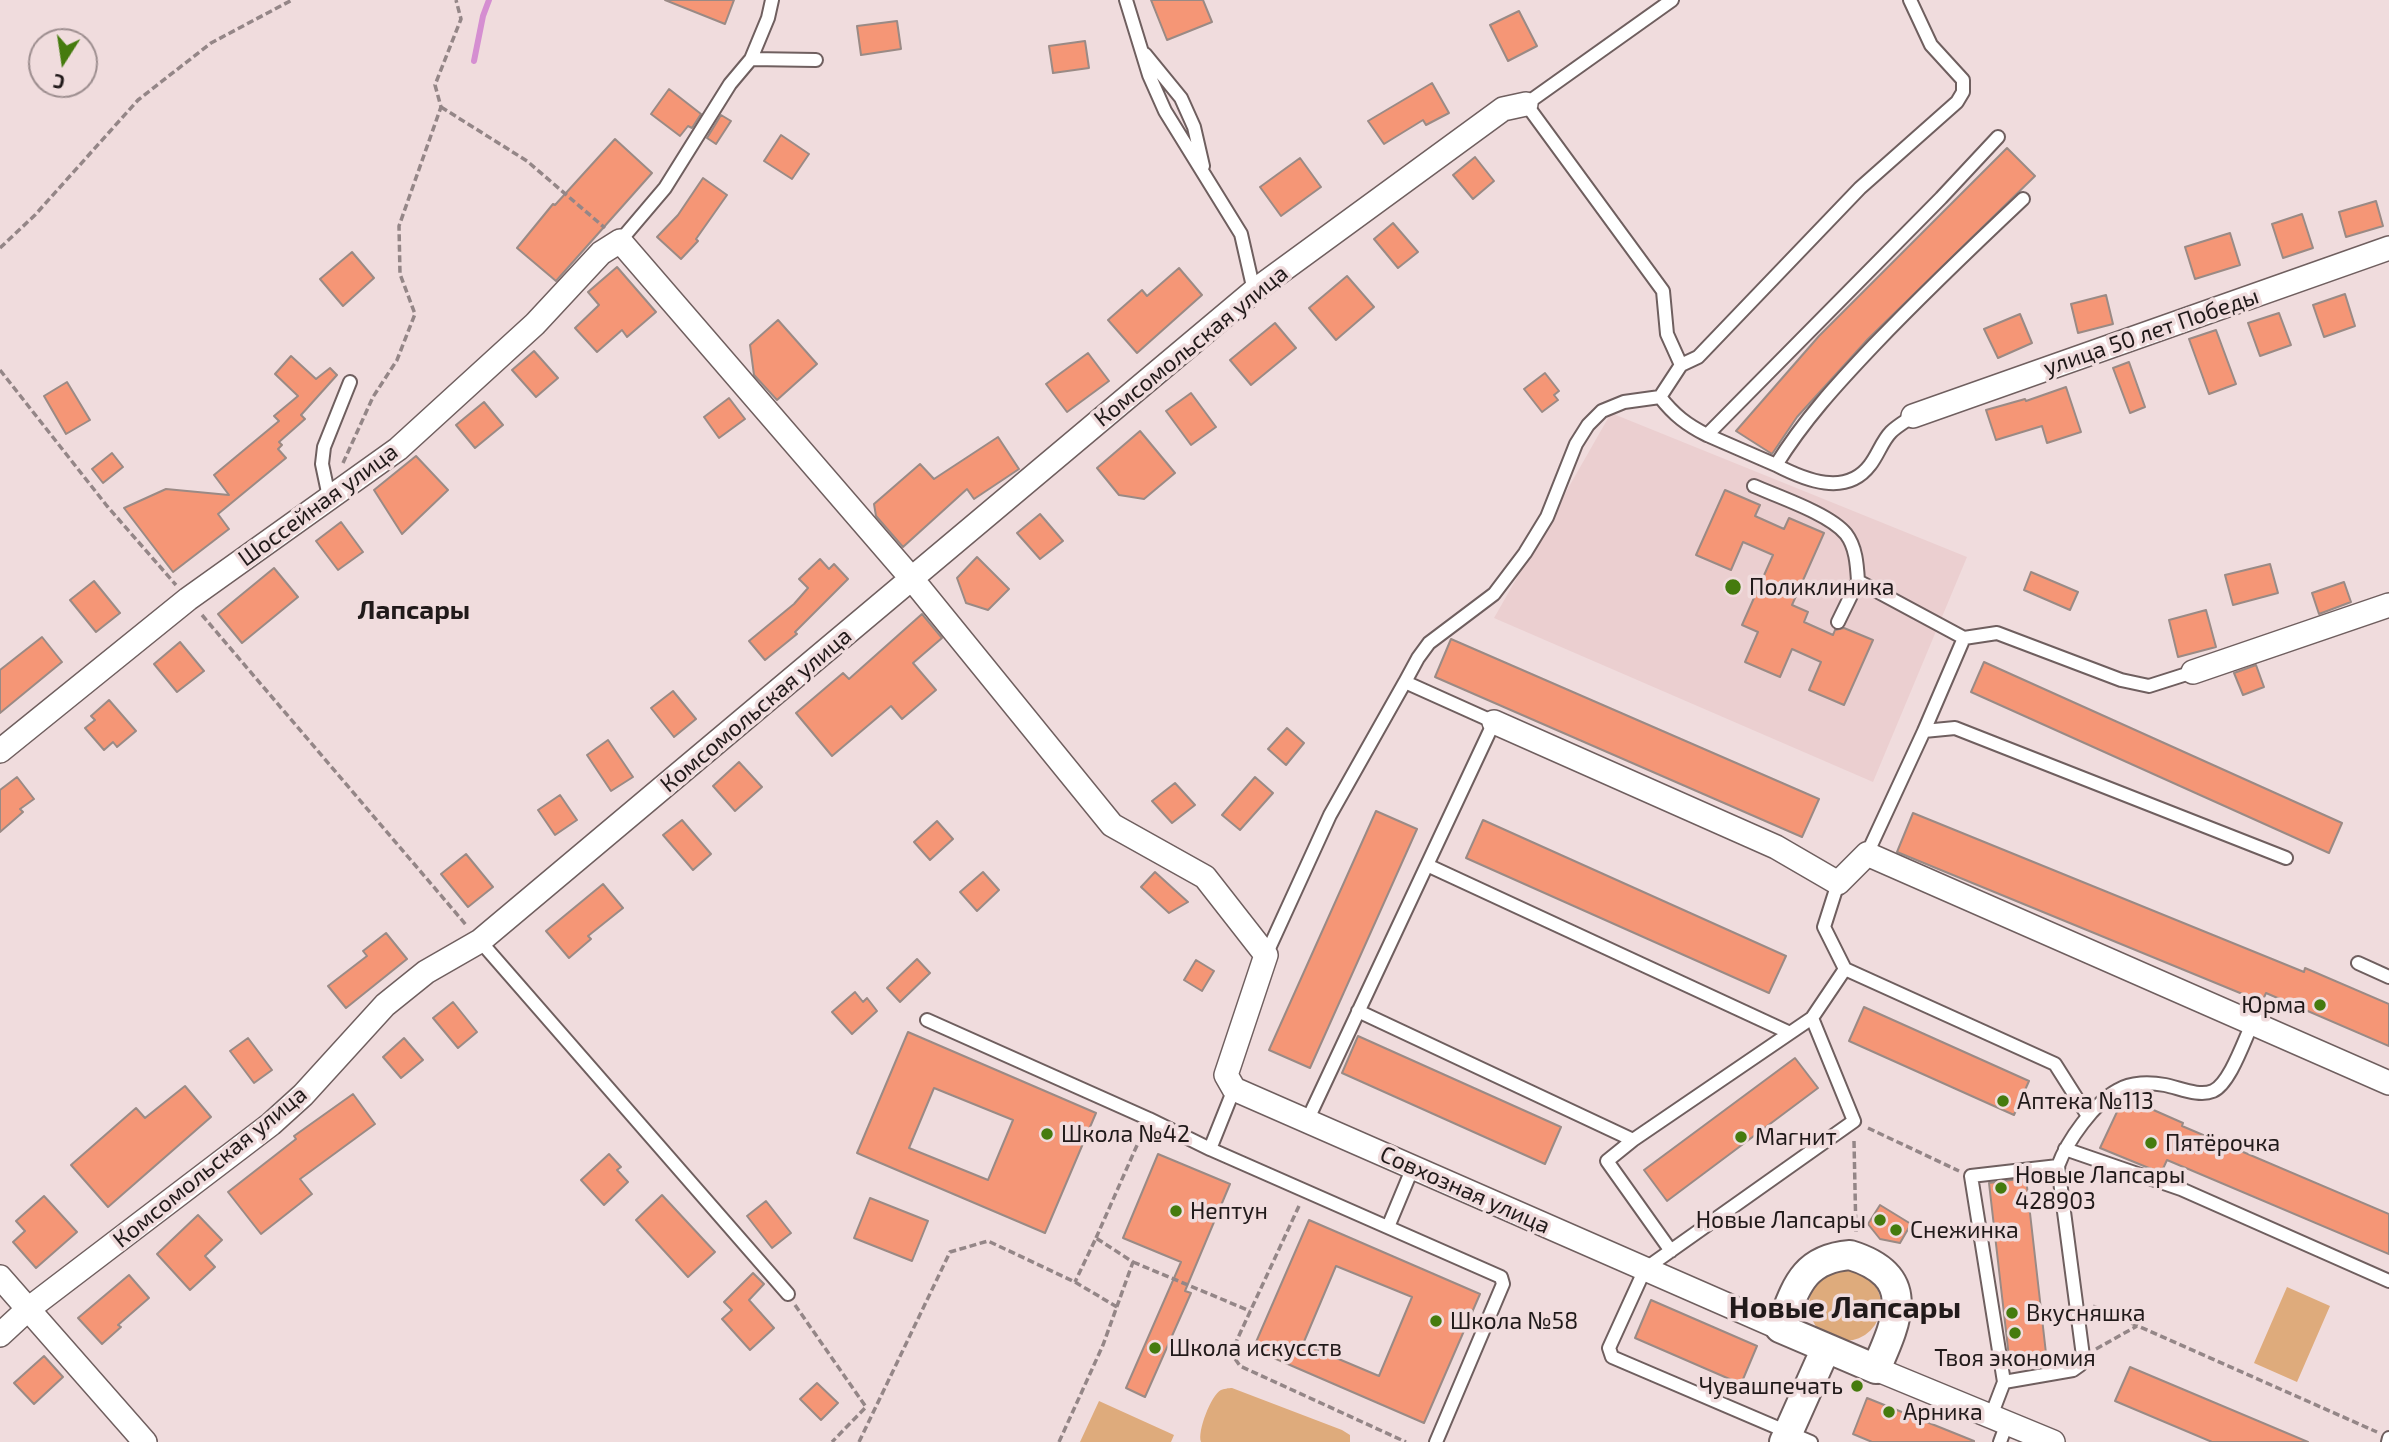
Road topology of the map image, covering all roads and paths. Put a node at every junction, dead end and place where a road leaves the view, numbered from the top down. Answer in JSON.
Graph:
{"nodes":[{"id":1,"x":292,"y":0,"type":"edge"},
{"id":2,"x":456,"y":0,"type":"edge"},
{"id":3,"x":772,"y":0,"type":"edge"},
{"id":4,"x":1126,"y":0,"type":"edge"},
{"id":5,"x":1672,"y":0,"type":"edge"},
{"id":6,"x":1910,"y":0,"type":"edge"},
{"id":7,"x":1141,"y":48,"type":"junction"},
{"id":8,"x":751,"y":59,"type":"junction"},
{"id":9,"x":816,"y":60,"type":"dead end"},
{"id":10,"x":1526,"y":104,"type":"junction"},
{"id":11,"x":441,"y":107,"type":"junction"},
{"id":12,"x":1998,"y":136,"type":"dead end"},
{"id":13,"x":1206,"y":177,"type":"junction"},
{"id":14,"x":2023,"y":199,"type":"dead end"},
{"id":15,"x":620,"y":241,"type":"junction"},
{"id":16,"x":0,"y":248,"type":"edge"},
{"id":17,"x":2389,"y":248,"type":"edge"},
{"id":18,"x":1254,"y":291,"type":"junction"},
{"id":19,"x":1681,"y":365,"type":"junction"},
{"id":20,"x":0,"y":370,"type":"edge"},
{"id":21,"x":350,"y":382,"type":"dead end"},
{"id":22,"x":1660,"y":397,"type":"junction"},
{"id":23,"x":1913,"y":416,"type":"joint"},
{"id":24,"x":1707,"y":436,"type":"junction"},
{"id":25,"x":1776,"y":466,"type":"junction"},
{"id":26,"x":1754,"y":486,"type":"dead end"},
{"id":27,"x":329,"y":497,"type":"junction"},
{"id":28,"x":912,"y":579,"type":"junction"},
{"id":29,"x":1858,"y":581,"type":"junction"},
{"id":30,"x":188,"y":599,"type":"junction"},
{"id":31,"x":2389,"y":606,"type":"edge"},
{"id":32,"x":1838,"y":622,"type":"dead end"},
{"id":33,"x":1964,"y":638,"type":"junction"},
{"id":34,"x":2193,"y":672,"type":"joint"},
{"id":35,"x":1405,"y":682,"type":"junction"},
{"id":36,"x":1494,"y":722,"type":"junction"},
{"id":37,"x":1924,"y":731,"type":"junction"},
{"id":38,"x":0,"y":751,"type":"edge"},
{"id":39,"x":1867,"y":854,"type":"junction"},
{"id":40,"x":2286,"y":858,"type":"dead end"},
{"id":41,"x":1427,"y":865,"type":"junction"},
{"id":42,"x":1838,"y":883,"type":"junction"},
{"id":43,"x":480,"y":941,"type":"junction"},
{"id":44,"x":1266,"y":956,"type":"junction"},
{"id":45,"x":2358,"y":963,"type":"dead end"},
{"id":46,"x":1845,"y":970,"type":"junction"},
{"id":47,"x":2389,"y":977,"type":"edge"},
{"id":48,"x":1358,"y":1012,"type":"junction"},
{"id":49,"x":1812,"y":1018,"type":"junction"},
{"id":50,"x":927,"y":1020,"type":"dead end"},
{"id":51,"x":2253,"y":1022,"type":"junction"},
{"id":52,"x":1790,"y":1032,"type":"junction"},
{"id":53,"x":2389,"y":1083,"type":"edge"},
{"id":54,"x":1234,"y":1089,"type":"junction"},
{"id":55,"x":2088,"y":1116,"type":"junction"},
{"id":56,"x":1149,"y":1119,"type":"junction"},
{"id":57,"x":1307,"y":1121,"type":"junction"},
{"id":58,"x":1854,"y":1121,"type":"junction"},
{"id":59,"x":1633,"y":1140,"type":"junction"},
{"id":60,"x":1210,"y":1149,"type":"junction"},
{"id":61,"x":2065,"y":1149,"type":"junction"},
{"id":62,"x":2058,"y":1166,"type":"junction"},
{"id":63,"x":1413,"y":1167,"type":"junction"},
{"id":64,"x":1970,"y":1176,"type":"junction"},
{"id":65,"x":1306,"y":1191,"type":"junction"},
{"id":66,"x":1388,"y":1227,"type":"junction"},
{"id":67,"x":1096,"y":1238,"type":"junction"},
{"id":68,"x":1671,"y":1251,"type":"junction"},
{"id":69,"x":1857,"y":1257,"type":"junction"},
{"id":70,"x":1133,"y":1262,"type":"junction"},
{"id":71,"x":1645,"y":1269,"type":"junction"},
{"id":72,"x":0,"y":1277,"type":"edge"},
{"id":73,"x":2389,"y":1281,"type":"edge"},
{"id":74,"x":1075,"y":1282,"type":"junction"},
{"id":75,"x":788,"y":1294,"type":"joint"},
{"id":76,"x":2075,"y":1298,"type":"junction"},
{"id":77,"x":1117,"y":1307,"type":"junction"},
{"id":78,"x":27,"y":1310,"type":"junction"},
{"id":79,"x":1250,"y":1311,"type":"junction"},
{"id":80,"x":2137,"y":1326,"type":"junction"},
{"id":81,"x":1780,"y":1328,"type":"junction"},
{"id":82,"x":0,"y":1335,"type":"edge"},
{"id":83,"x":1826,"y":1348,"type":"junction"},
{"id":84,"x":2083,"y":1356,"type":"junction"},
{"id":85,"x":1876,"y":1369,"type":"junction"},
{"id":86,"x":2004,"y":1382,"type":"junction"},
{"id":87,"x":1999,"y":1427,"type":"edge"},
{"id":88,"x":1795,"y":1439,"type":"edge"},
{"id":89,"x":2388,"y":1439,"type":"edge"},
{"id":90,"x":145,"y":1442,"type":"edge"},
{"id":91,"x":832,"y":1442,"type":"edge"},
{"id":92,"x":859,"y":1442,"type":"edge"},
{"id":93,"x":1059,"y":1442,"type":"edge"},
{"id":94,"x":1406,"y":1442,"type":"edge"},
{"id":95,"x":1436,"y":1442,"type":"edge"},
{"id":96,"x":2053,"y":1442,"type":"edge"}],
"edges":[{"from":1,"to":16,"type":"path"},
{"from":2,"to":11,"type":"path"},
{"from":3,"to":8,"type":"lane"},
{"from":4,"to":7,"type":"lane"},
{"from":5,"to":10,"type":"lane"},
{"from":6,"to":19,"type":"lane"},
{"from":7,"to":13,"type":"lane"},
{"from":7,"to":13,"type":"lane"},
{"from":8,"to":9,"type":"lane"},
{"from":8,"to":15,"type":"lane"},
{"from":10,"to":18,"type":"street","name":"Комсомольская улица"},
{"from":10,"to":19,"type":"lane"},
{"from":11,"to":15,"type":"path"},
{"from":11,"to":27,"type":"path"},
{"from":12,"to":24,"type":"lane"},
{"from":13,"to":18,"type":"lane"},
{"from":14,"to":25,"type":"lane"},
{"from":15,"to":27,"type":"street","name":"Шоссейная улица"},
{"from":15,"to":28,"type":"street"},
{"from":17,"to":23,"type":"street","name":"улица 50 лет Победы"},
{"from":18,"to":28,"type":"street","name":"Комсомольская улица"},
{"from":19,"to":22,"type":"lane"},
{"from":20,"to":30,"type":"path"},
{"from":21,"to":27,"type":"lane"},
{"from":22,"to":24,"type":"lane"},
{"from":22,"to":35,"type":"lane"},
{"from":23,"to":25,"type":"lane"},
{"from":24,"to":25,"type":"lane"},
{"from":26,"to":29,"type":"lane"},
{"from":27,"to":30,"type":"street","name":"Шоссейная улица"},
{"from":28,"to":43,"type":"street","name":"Комсомольская улица"},
{"from":28,"to":44,"type":"street"},
{"from":29,"to":32,"type":"lane"},
{"from":29,"to":33,"type":"lane"},
{"from":30,"to":38,"type":"street","name":"Шоссейная улица"},
{"from":30,"to":43,"type":"path"},
{"from":31,"to":34,"type":"street"},
{"from":33,"to":34,"type":"lane"},
{"from":33,"to":37,"type":"lane"},
{"from":35,"to":36,"type":"lane"},
{"from":35,"to":44,"type":"lane"},
{"from":36,"to":41,"type":"lane"},
{"from":36,"to":42,"type":"street"},
{"from":37,"to":39,"type":"lane"},
{"from":37,"to":40,"type":"lane"},
{"from":39,"to":42,"type":"street"},
{"from":39,"to":51,"type":"street"},
{"from":41,"to":48,"type":"lane"},
{"from":41,"to":52,"type":"lane"},
{"from":42,"to":46,"type":"lane"},
{"from":43,"to":75,"type":"lane"},
{"from":43,"to":78,"type":"street","name":"Комсомольская улица"},
{"from":44,"to":54,"type":"street"},
{"from":45,"to":47,"type":"lane"},
{"from":46,"to":49,"type":"lane"},
{"from":46,"to":55,"type":"lane"},
{"from":48,"to":57,"type":"lane"},
{"from":48,"to":59,"type":"lane"},
{"from":49,"to":52,"type":"lane"},
{"from":49,"to":58,"type":"lane"},
{"from":50,"to":56,"type":"lane"},
{"from":51,"to":53,"type":"street"},
{"from":51,"to":55,"type":"lane"},
{"from":52,"to":59,"type":"lane"},
{"from":54,"to":57,"type":"street","name":"Совхозная улица"},
{"from":54,"to":60,"type":"lane"},
{"from":55,"to":61,"type":"lane"},
{"from":56,"to":60,"type":"lane"},
{"from":56,"to":67,"type":"path"},
{"from":57,"to":63,"type":"street","name":"Совхозная улица"},
{"from":58,"to":64,"type":"path"},
{"from":58,"to":68,"type":"lane"},
{"from":58,"to":69,"type":"path"},
{"from":59,"to":68,"type":"lane"},
{"from":60,"to":65,"type":"lane"},
{"from":61,"to":62,"type":"lane"},
{"from":61,"to":73,"type":"lane"},
{"from":62,"to":64,"type":"lane"},
{"from":62,"to":76,"type":"lane"},
{"from":63,"to":66,"type":"lane"},
{"from":63,"to":71,"type":"street","name":"Совхозная улица"},
{"from":64,"to":86,"type":"lane"},
{"from":65,"to":66,"type":"lane"},
{"from":65,"to":79,"type":"path"},
{"from":66,"to":95,"type":"lane"},
{"from":67,"to":70,"type":"path"},
{"from":67,"to":74,"type":"path"},
{"from":68,"to":71,"type":"lane"},
{"from":69,"to":81,"type":"street"},
{"from":69,"to":85,"type":"street"},
{"from":70,"to":77,"type":"path"},
{"from":70,"to":79,"type":"path"},
{"from":71,"to":81,"type":"street","name":"Совхозная улица"},
{"from":71,"to":88,"type":"lane"},
{"from":72,"to":78,"type":"street"},
{"from":74,"to":77,"type":"path"},
{"from":74,"to":92,"type":"path"},
{"from":75,"to":91,"type":"path"},
{"from":76,"to":80,"type":"path"},
{"from":76,"to":84,"type":"lane"},
{"from":77,"to":93,"type":"path"},
{"from":78,"to":82,"type":"street","name":"Комсомольская улица"},
{"from":78,"to":90,"type":"street"},
{"from":79,"to":94,"type":"path"},
{"from":80,"to":84,"type":"path"},
{"from":80,"to":89,"type":"path"},
{"from":81,"to":83,"type":"street","name":"Совхозная улица"},
{"from":83,"to":85,"type":"street","name":"Совхозная улица"},
{"from":83,"to":88,"type":"street"},
{"from":84,"to":86,"type":"lane"},
{"from":85,"to":87,"type":"street","name":"Совхозная улица"},
{"from":86,"to":87,"type":"lane"},
{"from":87,"to":96,"type":"street","name":"Совхозная улица"}]}
